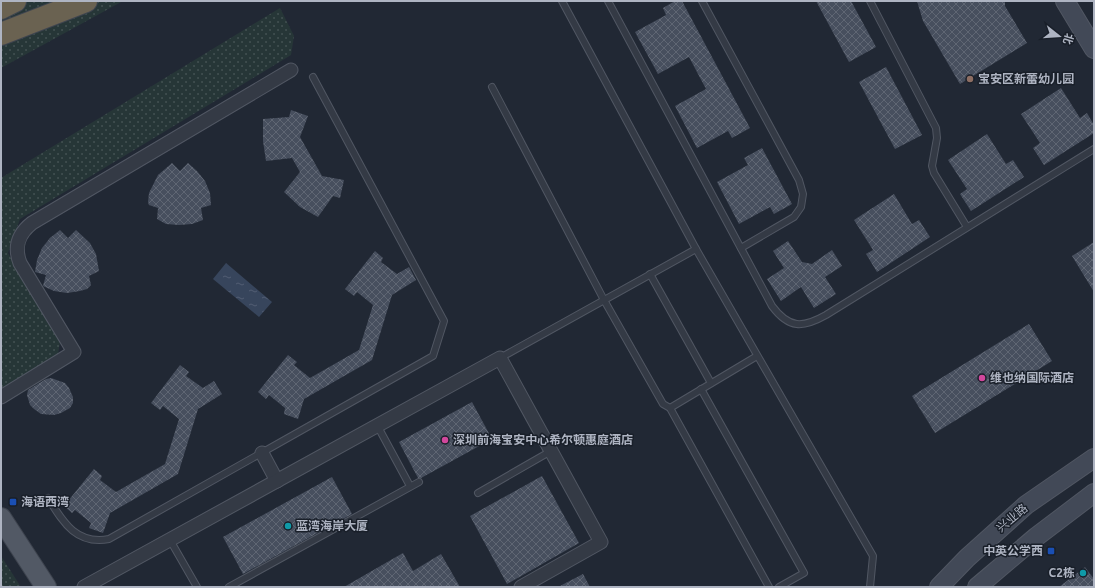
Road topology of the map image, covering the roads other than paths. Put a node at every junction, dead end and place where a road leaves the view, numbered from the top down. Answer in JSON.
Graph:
{"nodes":[{"id":1,"x":14,"y":1,"type":"edge"},
{"id":2,"x":86,"y":1,"type":"edge"},
{"id":3,"x":562,"y":1,"type":"edge"},
{"id":4,"x":608,"y":1,"type":"edge"},
{"id":5,"x":702,"y":1,"type":"edge"},
{"id":6,"x":870,"y":1,"type":"edge"},
{"id":7,"x":1065,"y":1,"type":"edge"},
{"id":8,"x":1,"y":8,"type":"edge"},
{"id":9,"x":1,"y":34,"type":"edge"},
{"id":10,"x":1094,"y":49,"type":"edge"},
{"id":11,"x":291,"y":70,"type":"dead end"},
{"id":12,"x":313,"y":77,"type":"dead end"},
{"id":13,"x":492,"y":87,"type":"dead end"},
{"id":14,"x":1094,"y":149,"type":"edge"},
{"id":15,"x":967,"y":227,"type":"junction"},
{"id":16,"x":696,"y":248,"type":"junction"},
{"id":17,"x":741,"y":248,"type":"junction"},
{"id":18,"x":650,"y":274,"type":"junction"},
{"id":19,"x":604,"y":300,"type":"junction"},
{"id":20,"x":757,"y":356,"type":"junction"},
{"id":21,"x":500,"y":358,"type":"junction"},
{"id":22,"x":711,"y":383,"type":"junction"},
{"id":23,"x":701,"y":389,"type":"junction"},
{"id":24,"x":1,"y":397,"type":"edge"},
{"id":25,"x":670,"y":408,"type":"junction"},
{"id":26,"x":377,"y":425,"type":"junction"},
{"id":27,"x":551,"y":451,"type":"junction"},
{"id":28,"x":262,"y":453,"type":"junction"},
{"id":29,"x":1094,"y":458,"type":"edge"},
{"id":30,"x":277,"y":481,"type":"junction"},
{"id":31,"x":418,"y":482,"type":"dead end"},
{"id":32,"x":410,"y":486,"type":"junction"},
{"id":33,"x":478,"y":493,"type":"dead end"},
{"id":34,"x":1094,"y":493,"type":"edge"},
{"id":35,"x":48,"y":498,"type":"dead end"},
{"id":36,"x":1,"y":518,"type":"edge"},
{"id":37,"x":170,"y":540,"type":"junction"},
{"id":38,"x":46,"y":587,"type":"edge"},
{"id":39,"x":84,"y":587,"type":"edge"},
{"id":40,"x":197,"y":587,"type":"edge"},
{"id":41,"x":229,"y":587,"type":"edge"},
{"id":42,"x":521,"y":587,"type":"edge"},
{"id":43,"x":769,"y":587,"type":"edge"},
{"id":44,"x":779,"y":587,"type":"edge"},
{"id":45,"x":870,"y":587,"type":"edge"},
{"id":46,"x":939,"y":587,"type":"edge"},
{"id":47,"x":977,"y":587,"type":"edge"}],
"edges":[{"from":1,"to":8,"type":"highway"},
{"from":2,"to":9,"type":"highway"},
{"from":3,"to":16,"type":"lane"},
{"from":4,"to":17,"type":"lane"},
{"from":5,"to":17,"type":"lane"},
{"from":6,"to":15,"type":"lane"},
{"from":7,"to":10,"type":"main road"},
{"from":11,"to":24,"type":"street"},
{"from":12,"to":28,"type":"lane"},
{"from":13,"to":19,"type":"lane"},
{"from":14,"to":15,"type":"lane"},
{"from":15,"to":17,"type":"lane"},
{"from":16,"to":18,"type":"lane"},
{"from":16,"to":20,"type":"lane"},
{"from":18,"to":19,"type":"lane"},
{"from":18,"to":22,"type":"lane"},
{"from":19,"to":21,"type":"lane"},
{"from":19,"to":25,"type":"lane"},
{"from":20,"to":22,"type":"lane"},
{"from":20,"to":45,"type":"lane"},
{"from":21,"to":26,"type":"street"},
{"from":21,"to":27,"type":"street"},
{"from":22,"to":23,"type":"lane"},
{"from":23,"to":25,"type":"lane"},
{"from":23,"to":44,"type":"lane"},
{"from":25,"to":43,"type":"lane"},
{"from":26,"to":30,"type":"street"},
{"from":26,"to":32,"type":"lane"},
{"from":27,"to":33,"type":"lane"},
{"from":27,"to":42,"type":"street"},
{"from":28,"to":30,"type":"street"},
{"from":28,"to":35,"type":"lane"},
{"from":29,"to":46,"type":"main road","name":"兴业路"},
{"from":30,"to":37,"type":"street"},
{"from":31,"to":32,"type":"lane"},
{"from":32,"to":41,"type":"lane"},
{"from":34,"to":47,"type":"main road"},
{"from":36,"to":38,"type":"main road"},
{"from":37,"to":39,"type":"street"},
{"from":37,"to":40,"type":"lane"}]}
